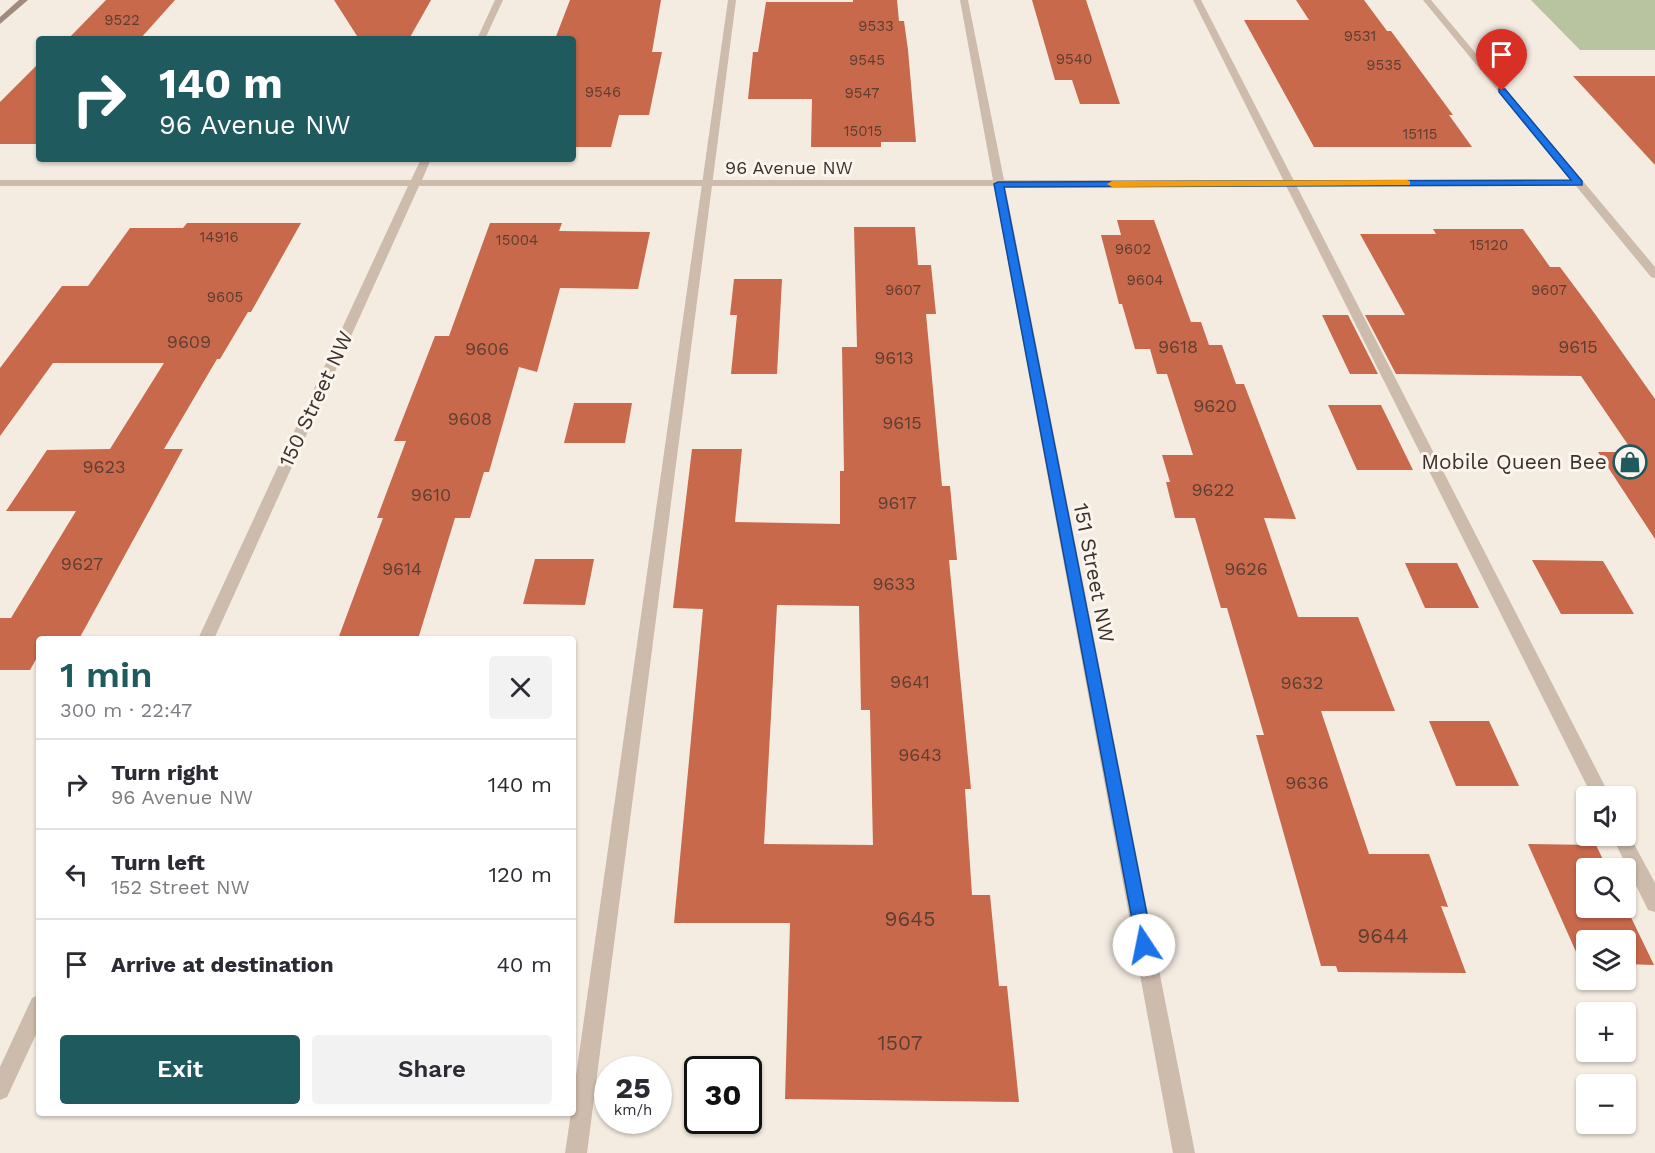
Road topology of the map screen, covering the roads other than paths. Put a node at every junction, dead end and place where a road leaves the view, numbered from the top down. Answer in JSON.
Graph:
{"nodes":[{"id":1,"x":24,"y":0,"type":"edge"},
{"id":2,"x":499,"y":0,"type":"edge"},
{"id":3,"x":732,"y":0,"type":"edge"},
{"id":4,"x":964,"y":0,"type":"edge"},
{"id":5,"x":1197,"y":0,"type":"edge"},
{"id":6,"x":1427,"y":0,"type":"edge"},
{"id":7,"x":0,"y":21,"type":"edge"},
{"id":8,"x":482,"y":36,"type":"edge"},
{"id":9,"x":425,"y":162,"type":"edge"},
{"id":10,"x":0,"y":183,"type":"edge"},
{"id":11,"x":1290,"y":183,"type":"junction"},
{"id":12,"x":1579,"y":183,"type":"junction"},
{"id":13,"x":415,"y":184,"type":"junction"},
{"id":14,"x":707,"y":184,"type":"junction"},
{"id":15,"x":998,"y":184,"type":"junction"},
{"id":16,"x":1655,"y":274,"type":"edge"},
{"id":17,"x":207,"y":636,"type":"edge"},
{"id":18,"x":1596,"y":786,"type":"edge"},
{"id":19,"x":1626,"y":846,"type":"edge"},
{"id":20,"x":1655,"y":903,"type":"edge"},
{"id":21,"x":36,"y":1012,"type":"edge"},
{"id":22,"x":0,"y":1090,"type":"edge"},
{"id":23,"x":576,"y":1153,"type":"edge"},
{"id":24,"x":1184,"y":1153,"type":"edge"}],
"edges":[{"from":1,"to":7,"type":"main road"},
{"from":2,"to":8,"type":"street"},
{"from":3,"to":14,"type":"street"},
{"from":4,"to":15,"type":"street","name":"151 Street NW"},
{"from":5,"to":11,"type":"street"},
{"from":6,"to":12,"type":"street"},
{"from":9,"to":13,"type":"street","name":"150 Street NW"},
{"from":10,"to":13,"type":"street","name":"96 Avenue NW"},
{"from":11,"to":12,"type":"street","name":"96 Avenue NW"},
{"from":11,"to":15,"type":"street","name":"96 Avenue NW"},
{"from":11,"to":18,"type":"street"},
{"from":12,"to":16,"type":"street"},
{"from":13,"to":14,"type":"street","name":"96 Avenue NW"},
{"from":13,"to":17,"type":"street","name":"150 Street NW"},
{"from":14,"to":15,"type":"street","name":"96 Avenue NW"},
{"from":14,"to":23,"type":"street"},
{"from":15,"to":24,"type":"street","name":"151 Street NW"},
{"from":19,"to":20,"type":"street"},
{"from":21,"to":22,"type":"street"}]}
